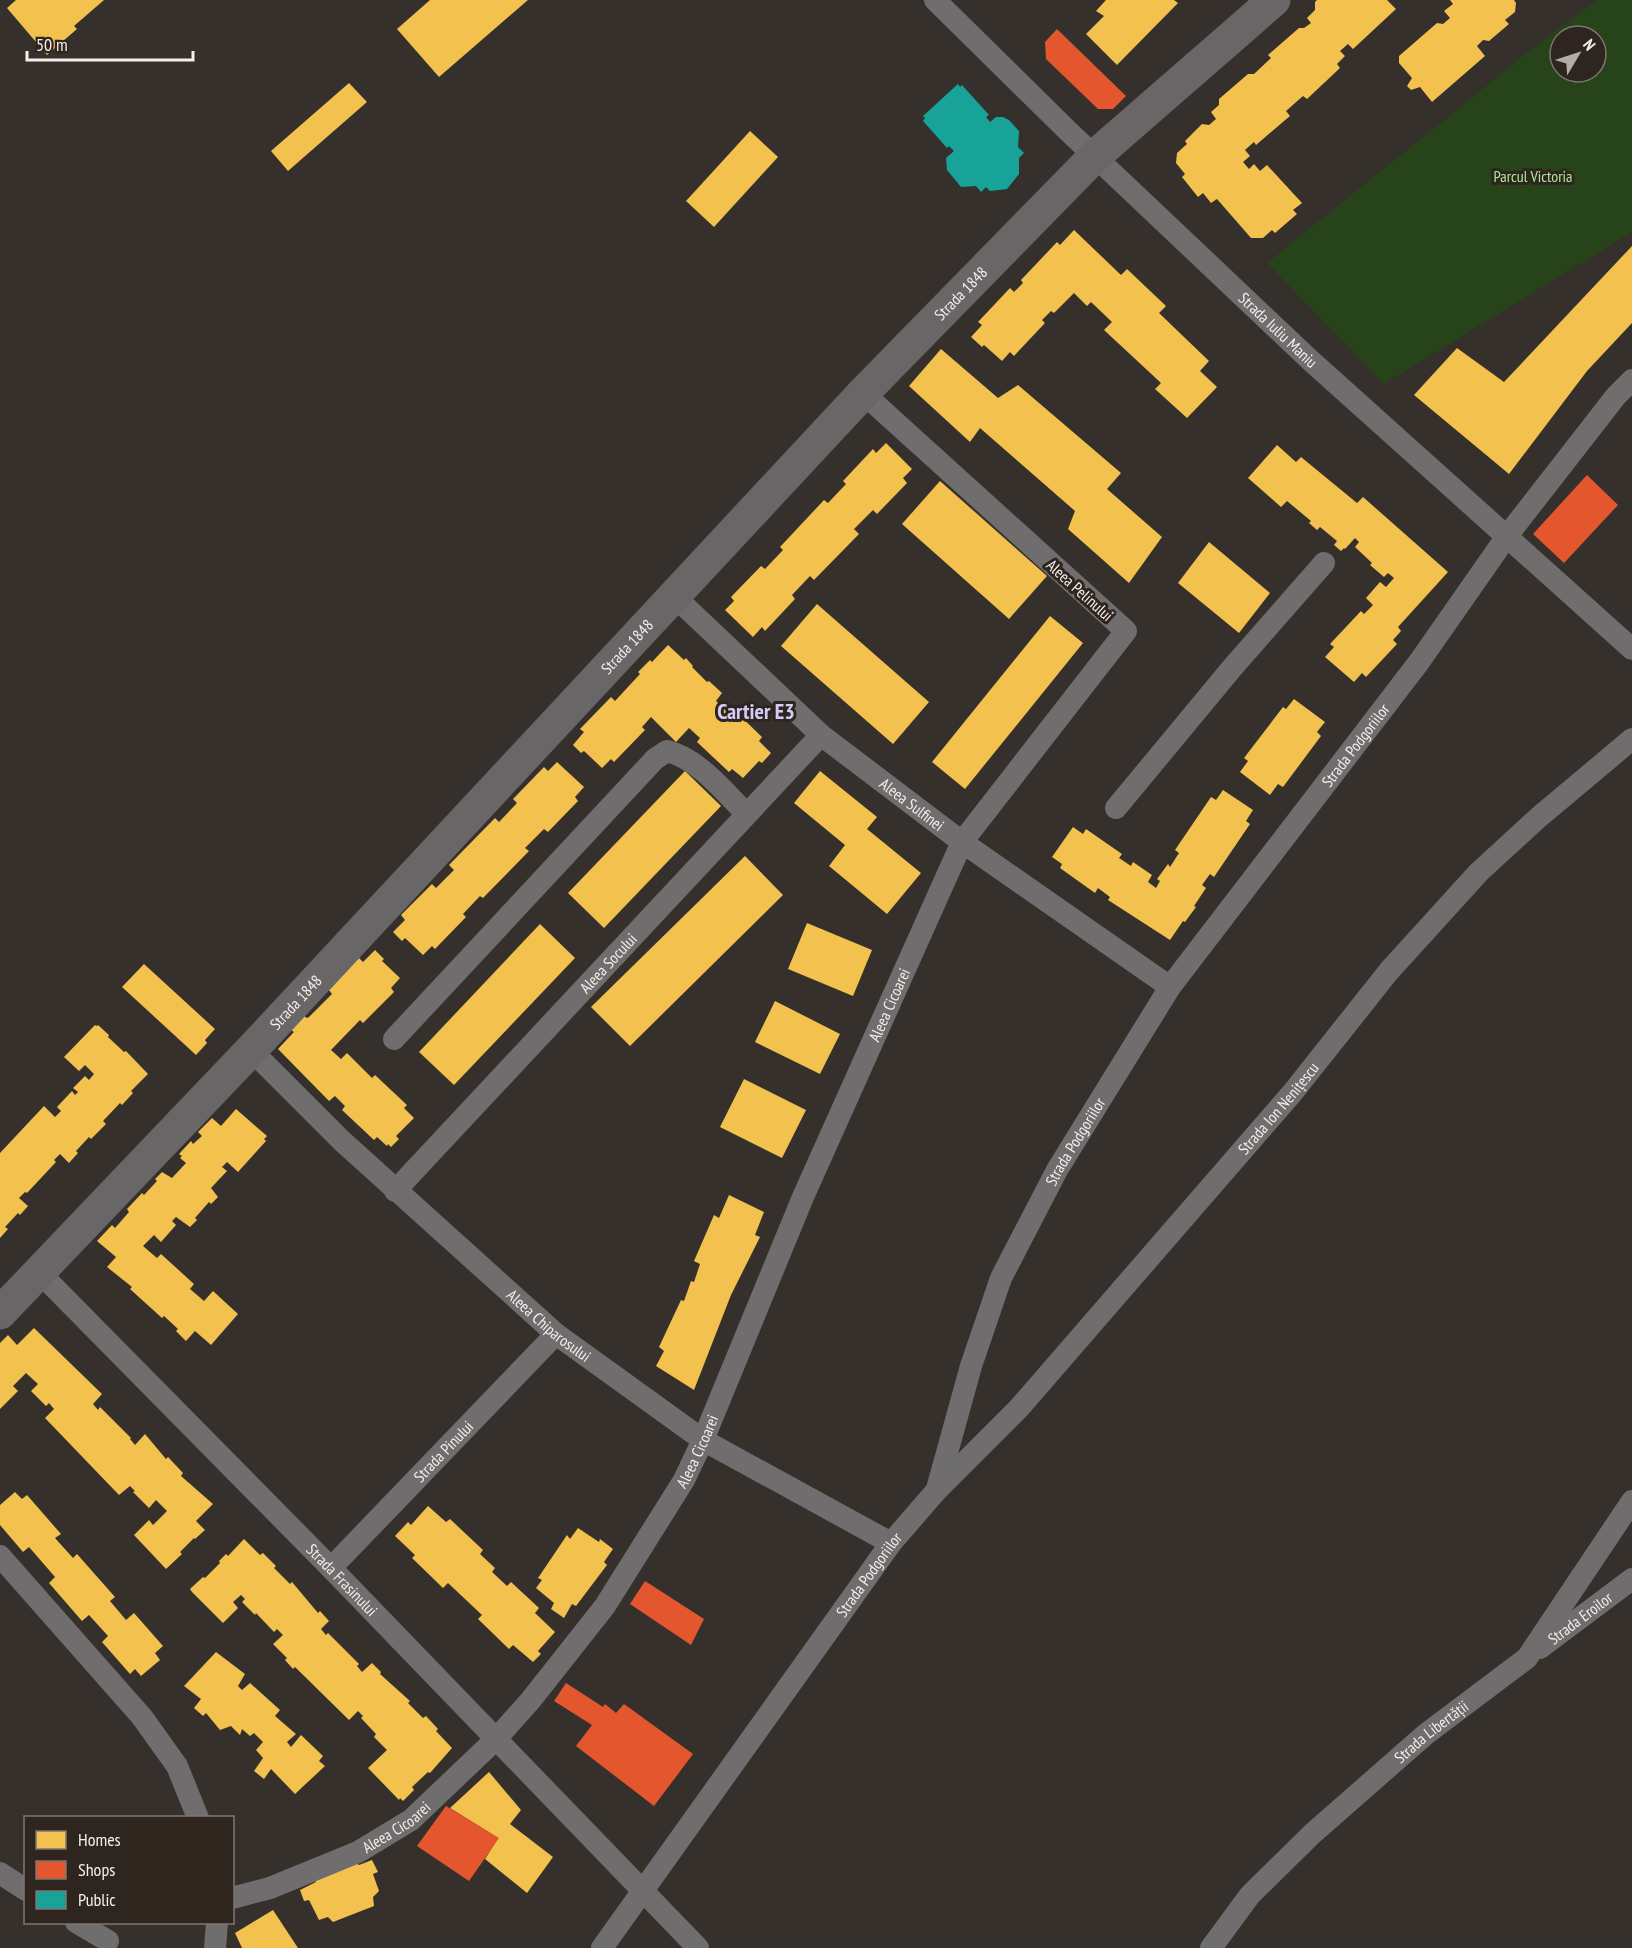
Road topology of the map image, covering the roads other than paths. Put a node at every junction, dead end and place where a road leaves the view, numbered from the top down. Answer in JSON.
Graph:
{"nodes":[{"id":1,"x":935,"y":0,"type":"edge"},
{"id":2,"x":1274,"y":0,"type":"edge"},
{"id":3,"x":1095,"y":156,"type":"junction"},
{"id":4,"x":1632,"y":380,"type":"edge"},
{"id":5,"x":863,"y":393,"type":"junction"},
{"id":6,"x":1508,"y":536,"type":"junction"},
{"id":7,"x":1324,"y":563,"type":"dead end"},
{"id":8,"x":673,"y":595,"type":"junction"},
{"id":9,"x":1632,"y":649,"type":"edge"},
{"id":10,"x":821,"y":735,"type":"junction"},
{"id":11,"x":1632,"y":739,"type":"edge"},
{"id":12,"x":1116,"y":808,"type":"dead end"},
{"id":13,"x":747,"y":814,"type":"junction"},
{"id":14,"x":962,"y":842,"type":"junction"},
{"id":15,"x":1170,"y":987,"type":"junction"},
{"id":16,"x":394,"y":1039,"type":"dead end"},
{"id":17,"x":251,"y":1050,"type":"junction"},
{"id":18,"x":395,"y":1191,"type":"junction"},
{"id":19,"x":39,"y":1272,"type":"junction"},
{"id":20,"x":0,"y":1313,"type":"edge"},
{"id":21,"x":555,"y":1334,"type":"junction"},
{"id":22,"x":703,"y":1440,"type":"junction"},
{"id":23,"x":937,"y":1490,"type":"junction"},
{"id":24,"x":1632,"y":1501,"type":"edge"},
{"id":25,"x":891,"y":1543,"type":"junction"},
{"id":26,"x":0,"y":1556,"type":"edge"},
{"id":27,"x":332,"y":1568,"type":"junction"},
{"id":28,"x":1632,"y":1578,"type":"edge"},
{"id":29,"x":1621,"y":1598,"type":"edge"},
{"id":30,"x":1527,"y":1658,"type":"junction"},
{"id":31,"x":496,"y":1739,"type":"junction"},
{"id":32,"x":197,"y":1816,"type":"edge"},
{"id":33,"x":0,"y":1873,"type":"edge"},
{"id":34,"x":24,"y":1889,"type":"edge"},
{"id":35,"x":644,"y":1891,"type":"junction"},
{"id":36,"x":234,"y":1897,"type":"edge"},
{"id":37,"x":78,"y":1924,"type":"edge"},
{"id":38,"x":217,"y":1924,"type":"edge"},
{"id":39,"x":108,"y":1941,"type":"dead end"},
{"id":40,"x":215,"y":1948,"type":"edge"},
{"id":41,"x":602,"y":1948,"type":"edge"},
{"id":42,"x":698,"y":1948,"type":"edge"},
{"id":43,"x":1211,"y":1948,"type":"edge"}],
"edges":[{"from":1,"to":3,"type":"street","name":"Strada Iuliu Maniu"},
{"from":2,"to":3,"type":"main road","name":"Strada 1848"},
{"from":3,"to":5,"type":"main road","name":"Strada 1848"},
{"from":3,"to":6,"type":"street","name":"Strada Iuliu Maniu"},
{"from":4,"to":6,"type":"street","name":"Strada Podgoriilor"},
{"from":5,"to":8,"type":"main road","name":"Strada 1848"},
{"from":5,"to":14,"type":"street","name":"Aleea Pelinului"},
{"from":6,"to":9,"type":"street","name":"Strada Iuliu Maniu"},
{"from":6,"to":15,"type":"street","name":"Strada Podgoriilor"},
{"from":7,"to":12,"type":"street"},
{"from":8,"to":10,"type":"street","name":"Aleea Sulfinei"},
{"from":8,"to":17,"type":"main road","name":"Strada 1848"},
{"from":10,"to":13,"type":"street","name":"Aleea Socului"},
{"from":10,"to":14,"type":"street","name":"Aleea Sulfinei"},
{"from":11,"to":23,"type":"street","name":"Strada Ion Nenițescu"},
{"from":13,"to":16,"type":"street"},
{"from":13,"to":18,"type":"street","name":"Aleea Socului"},
{"from":14,"to":15,"type":"street","name":"Aleea Sulfinei"},
{"from":14,"to":22,"type":"street","name":"Aleea Cicoarei"},
{"from":15,"to":23,"type":"street","name":"Strada Podgoriilor"},
{"from":17,"to":18,"type":"street","name":"Aleea Chiparosului"},
{"from":17,"to":19,"type":"main road","name":"Strada 1848"},
{"from":18,"to":21,"type":"street","name":"Aleea Chiparosului"},
{"from":19,"to":20,"type":"main road","name":"Strada 1848"},
{"from":19,"to":27,"type":"street","name":"Strada Frasinului"},
{"from":21,"to":22,"type":"street","name":"Aleea Chiparosului"},
{"from":21,"to":27,"type":"street","name":"Strada Pinului"},
{"from":22,"to":25,"type":"street","name":"Aleea Chiparosului"},
{"from":22,"to":31,"type":"street","name":"Aleea Cicoarei"},
{"from":23,"to":25,"type":"street","name":"Strada Podgoriilor"},
{"from":24,"to":30,"type":"street","name":"Strada Libertății"},
{"from":25,"to":35,"type":"street","name":"Strada Podgoriilor"},
{"from":26,"to":32,"type":"street"},
{"from":27,"to":31,"type":"street","name":"Strada Frasinului"},
{"from":28,"to":29,"type":"street","name":"Strada Eroilor"},
{"from":29,"to":30,"type":"street","name":"Strada Eroilor"},
{"from":30,"to":43,"type":"street","name":"Strada Libertății"},
{"from":31,"to":35,"type":"street","name":"Strada Frasinului"},
{"from":31,"to":36,"type":"street","name":"Aleea Cicoarei"},
{"from":33,"to":34,"type":"street"},
{"from":35,"to":41,"type":"street","name":"Strada Podgoriilor"},
{"from":35,"to":42,"type":"street","name":"Strada Frasinului"},
{"from":37,"to":39,"type":"street"},
{"from":38,"to":40,"type":"street"}]}
